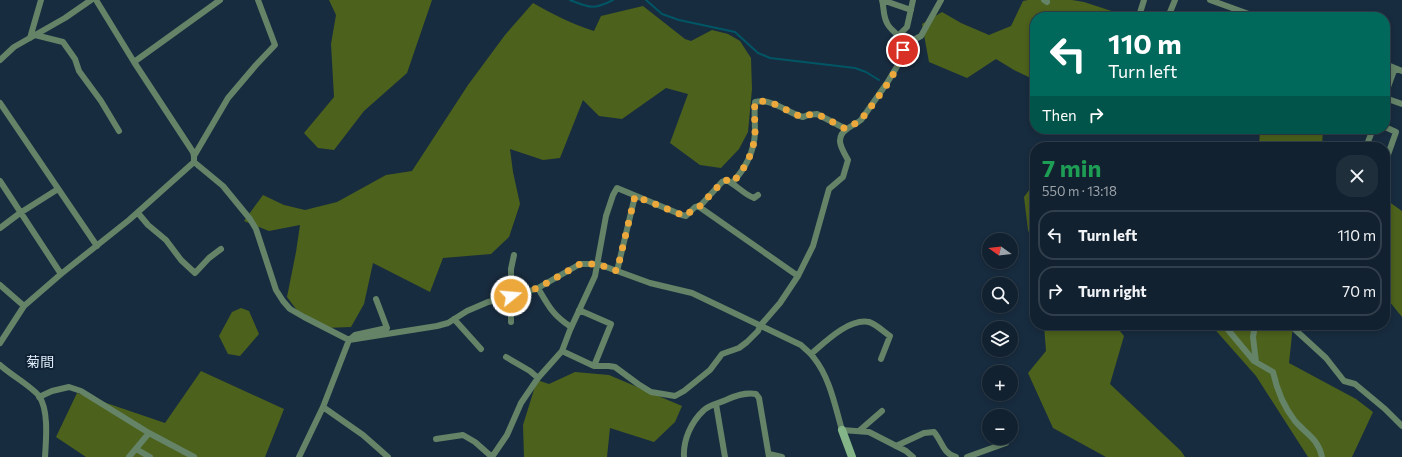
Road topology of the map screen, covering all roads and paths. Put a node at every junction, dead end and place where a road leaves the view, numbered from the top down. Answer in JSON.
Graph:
{"nodes":[{"id":1,"x":41,"y":0,"type":"edge"},
{"id":2,"x":91,"y":0,"type":"edge"},
{"id":3,"x":96,"y":0,"type":"edge"},
{"id":4,"x":220,"y":0,"type":"edge"},
{"id":5,"x":258,"y":0,"type":"edge"},
{"id":6,"x":882,"y":0,"type":"edge"},
{"id":7,"x":913,"y":0,"type":"edge"},
{"id":8,"x":942,"y":0,"type":"edge"},
{"id":9,"x":1144,"y":0,"type":"edge"},
{"id":10,"x":1175,"y":0,"type":"edge"},
{"id":11,"x":1210,"y":0,"type":"edge"},
{"id":12,"x":911,"y":10,"type":"junction"},
{"id":13,"x":1140,"y":12,"type":"edge"},
{"id":14,"x":1170,"y":12,"type":"edge"},
{"id":15,"x":1243,"y":12,"type":"edge"},
{"id":16,"x":898,"y":36,"type":"junction"},
{"id":17,"x":32,"y":37,"type":"junction"},
{"id":18,"x":906,"y":44,"type":"junction"},
{"id":19,"x":0,"y":60,"type":"edge"},
{"id":20,"x":134,"y":62,"type":"junction"},
{"id":21,"x":1390,"y":66,"type":"edge"},
{"id":22,"x":1395,"y":68,"type":"junction"},
{"id":23,"x":1402,"y":71,"type":"edge"},
{"id":24,"x":1390,"y":82,"type":"edge"},
{"id":25,"x":1390,"y":100,"type":"edge"},
{"id":26,"x":0,"y":103,"type":"edge"},
{"id":27,"x":1402,"y":104,"type":"edge"},
{"id":28,"x":846,"y":129,"type":"junction"},
{"id":29,"x":1390,"y":129,"type":"edge"},
{"id":30,"x":119,"y":131,"type":"dead end"},
{"id":31,"x":1390,"y":149,"type":"edge"},
{"id":32,"x":194,"y":159,"type":"junction"},
{"id":33,"x":0,"y":181,"type":"edge"},
{"id":34,"x":732,"y":183,"type":"junction"},
{"id":35,"x":58,"y":189,"type":"junction"},
{"id":36,"x":758,"y":195,"type":"dead end"},
{"id":37,"x":635,"y":196,"type":"junction"},
{"id":38,"x":700,"y":206,"type":"junction"},
{"id":39,"x":138,"y":212,"type":"junction"},
{"id":40,"x":20,"y":213,"type":"junction"},
{"id":41,"x":0,"y":228,"type":"edge"},
{"id":42,"x":97,"y":246,"type":"junction"},
{"id":43,"x":221,"y":249,"type":"dead end"},
{"id":44,"x":514,"y":255,"type":"dead end"},
{"id":45,"x":598,"y":264,"type":"junction"},
{"id":46,"x":617,"y":271,"type":"junction"},
{"id":47,"x":61,"y":274,"type":"junction"},
{"id":48,"x":798,"y":276,"type":"junction"},
{"id":49,"x":0,"y":285,"type":"edge"},
{"id":50,"x":538,"y":288,"type":"junction"},
{"id":51,"x":511,"y":296,"type":"junction"},
{"id":52,"x":376,"y":299,"type":"dead end"},
{"id":53,"x":24,"y":306,"type":"junction"},
{"id":54,"x":579,"y":310,"type":"junction"},
{"id":55,"x":454,"y":319,"type":"junction"},
{"id":56,"x":511,"y":322,"type":"dead end"},
{"id":57,"x":760,"y":326,"type":"junction"},
{"id":58,"x":571,"y":327,"type":"junction"},
{"id":59,"x":1228,"y":330,"type":"edge"},
{"id":60,"x":1254,"y":330,"type":"edge"},
{"id":61,"x":1295,"y":330,"type":"edge"},
{"id":62,"x":349,"y":340,"type":"junction"},
{"id":63,"x":0,"y":343,"type":"edge"},
{"id":64,"x":481,"y":350,"type":"dead end"},
{"id":65,"x":562,"y":351,"type":"junction"},
{"id":66,"x":811,"y":354,"type":"junction"},
{"id":67,"x":506,"y":357,"type":"dead end"},
{"id":68,"x":881,"y":359,"type":"dead end"},
{"id":69,"x":1256,"y":362,"type":"junction"},
{"id":70,"x":0,"y":364,"type":"edge"},
{"id":71,"x":594,"y":366,"type":"junction"},
{"id":72,"x":538,"y":378,"type":"junction"},
{"id":73,"x":39,"y":397,"type":"junction"},
{"id":74,"x":716,"y":404,"type":"junction"},
{"id":75,"x":323,"y":407,"type":"junction"},
{"id":76,"x":882,"y":411,"type":"dead end"},
{"id":77,"x":1402,"y":426,"type":"edge"},
{"id":78,"x":842,"y":430,"type":"junction"},
{"id":79,"x":859,"y":431,"type":"junction"},
{"id":80,"x":149,"y":433,"type":"junction"},
{"id":81,"x":436,"y":439,"type":"dead end"},
{"id":82,"x":1003,"y":445,"type":"edge"},
{"id":83,"x":896,"y":446,"type":"junction"},
{"id":84,"x":136,"y":450,"type":"junction"},
{"id":85,"x":769,"y":455,"type":"edge"},
{"id":86,"x":45,"y":457,"type":"edge"},
{"id":87,"x":129,"y":457,"type":"edge"},
{"id":88,"x":150,"y":457,"type":"edge"},
{"id":89,"x":194,"y":457,"type":"edge"},
{"id":90,"x":299,"y":457,"type":"edge"},
{"id":91,"x":388,"y":457,"type":"edge"},
{"id":92,"x":492,"y":457,"type":"edge"},
{"id":93,"x":684,"y":457,"type":"edge"},
{"id":94,"x":726,"y":457,"type":"edge"},
{"id":95,"x":782,"y":457,"type":"edge"},
{"id":96,"x":852,"y":457,"type":"edge"},
{"id":97,"x":914,"y":457,"type":"edge"},
{"id":98,"x":956,"y":457,"type":"edge"},
{"id":99,"x":967,"y":457,"type":"edge"},
{"id":100,"x":1322,"y":457,"type":"edge"}],
"edges":[{"from":1,"to":17,"type":"street"},
{"from":2,"to":17,"type":"street"},
{"from":3,"to":20,"type":"street"},
{"from":4,"to":20,"type":"street"},
{"from":5,"to":32,"type":"street"},
{"from":6,"to":12,"type":"street"},
{"from":6,"to":16,"type":"street"},
{"from":7,"to":12,"type":"street"},
{"from":8,"to":18,"type":"street"},
{"from":9,"to":13,"type":"street"},
{"from":10,"to":14,"type":"street"},
{"from":11,"to":15,"type":"street"},
{"from":12,"to":16,"type":"street"},
{"from":16,"to":18,"type":"street"},
{"from":17,"to":19,"type":"street"},
{"from":17,"to":30,"type":"street"},
{"from":18,"to":28,"type":"street"},
{"from":20,"to":32,"type":"street"},
{"from":21,"to":22,"type":"street"},
{"from":22,"to":23,"type":"street"},
{"from":22,"to":24,"type":"street"},
{"from":25,"to":27,"type":"street"},
{"from":26,"to":35,"type":"street"},
{"from":28,"to":34,"type":"street"},
{"from":28,"to":48,"type":"street"},
{"from":29,"to":31,"type":"street"},
{"from":32,"to":39,"type":"street"},
{"from":32,"to":62,"type":"street"},
{"from":33,"to":40,"type":"street"},
{"from":34,"to":36,"type":"street"},
{"from":34,"to":38,"type":"street"},
{"from":35,"to":40,"type":"street"},
{"from":35,"to":42,"type":"street"},
{"from":37,"to":38,"type":"street"},
{"from":37,"to":45,"type":"street"},
{"from":37,"to":46,"type":"street"},
{"from":38,"to":48,"type":"street"},
{"from":39,"to":42,"type":"street"},
{"from":39,"to":43,"type":"street"},
{"from":40,"to":41,"type":"street"},
{"from":40,"to":47,"type":"street"},
{"from":42,"to":47,"type":"street"},
{"from":44,"to":51,"type":"street"},
{"from":45,"to":46,"type":"street"},
{"from":45,"to":50,"type":"street"},
{"from":45,"to":54,"type":"street"},
{"from":46,"to":57,"type":"street"},
{"from":47,"to":53,"type":"street"},
{"from":48,"to":57,"type":"street"},
{"from":49,"to":53,"type":"street"},
{"from":50,"to":51,"type":"street"},
{"from":50,"to":58,"type":"street"},
{"from":51,"to":55,"type":"street"},
{"from":51,"to":56,"type":"street"},
{"from":52,"to":62,"type":"street"},
{"from":53,"to":63,"type":"street"},
{"from":54,"to":58,"type":"street"},
{"from":54,"to":71,"type":"street"},
{"from":55,"to":62,"type":"street"},
{"from":55,"to":64,"type":"street"},
{"from":57,"to":66,"type":"street"},
{"from":57,"to":71,"type":"street"},
{"from":58,"to":65,"type":"street"},
{"from":59,"to":69,"type":"street"},
{"from":60,"to":69,"type":"street"},
{"from":61,"to":77,"type":"street"},
{"from":62,"to":75,"type":"street"},
{"from":65,"to":71,"type":"street"},
{"from":65,"to":72,"type":"street"},
{"from":66,"to":68,"type":"street"},
{"from":66,"to":78,"type":"street"},
{"from":67,"to":72,"type":"street"},
{"from":69,"to":100,"type":"street"},
{"from":70,"to":73,"type":"street"},
{"from":72,"to":92,"type":"street"},
{"from":73,"to":80,"type":"street"},
{"from":73,"to":86,"type":"street"},
{"from":74,"to":85,"type":"street"},
{"from":74,"to":93,"type":"street"},
{"from":74,"to":94,"type":"street"},
{"from":75,"to":90,"type":"street"},
{"from":75,"to":91,"type":"street"},
{"from":76,"to":79,"type":"street"},
{"from":78,"to":79,"type":"street"},
{"from":78,"to":96,"type":"street"},
{"from":79,"to":83,"type":"street"},
{"from":80,"to":84,"type":"street"},
{"from":80,"to":89,"type":"street"},
{"from":81,"to":92,"type":"street"},
{"from":82,"to":99,"type":"street"},
{"from":83,"to":97,"type":"street"},
{"from":83,"to":98,"type":"street"},
{"from":84,"to":87,"type":"street"},
{"from":84,"to":88,"type":"street"},
{"from":85,"to":95,"type":"street"}]}
